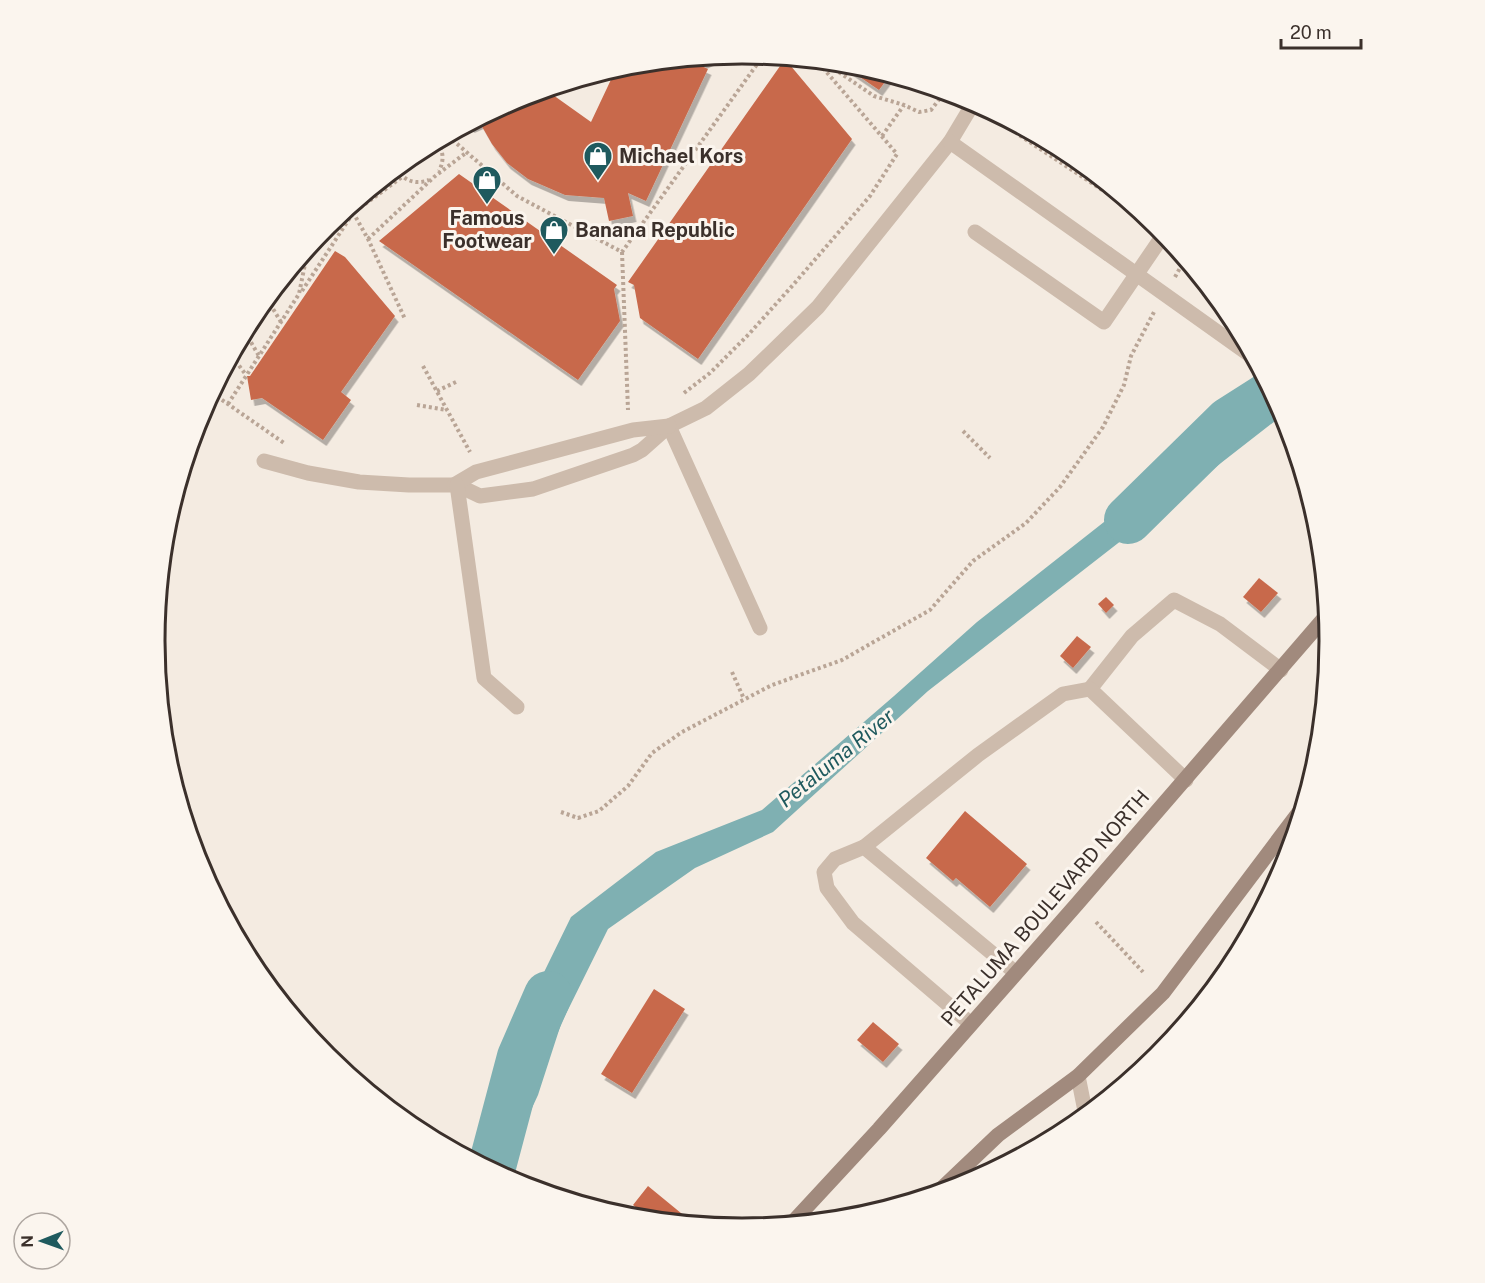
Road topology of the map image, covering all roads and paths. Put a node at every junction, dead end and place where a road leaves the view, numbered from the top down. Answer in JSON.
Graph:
{"nodes":[{"id":1,"x":757,"y":65,"type":"edge"},
{"id":2,"x":825,"y":70,"type":"edge"},
{"id":3,"x":841,"y":73,"type":"edge"},
{"id":4,"x":939,"y":99,"type":"edge"},
{"id":5,"x":903,"y":105,"type":"junction"},
{"id":6,"x":969,"y":111,"type":"edge"},
{"id":7,"x":882,"y":136,"type":"junction"},
{"id":8,"x":1023,"y":138,"type":"edge"},
{"id":9,"x":455,"y":142,"type":"edge"},
{"id":10,"x":950,"y":142,"type":"junction"},
{"id":11,"x":442,"y":149,"type":"edge"},
{"id":12,"x":467,"y":152,"type":"junction"},
{"id":13,"x":402,"y":177,"type":"joint"},
{"id":14,"x":434,"y":177,"type":"junction"},
{"id":15,"x":1097,"y":187,"type":"edge"},
{"id":16,"x":379,"y":194,"type":"edge"},
{"id":17,"x":354,"y":215,"type":"edge"},
{"id":18,"x":348,"y":220,"type":"edge"},
{"id":19,"x":975,"y":232,"type":"dead end"},
{"id":20,"x":368,"y":239,"type":"junction"},
{"id":21,"x":1159,"y":242,"type":"edge"},
{"id":22,"x":622,"y":252,"type":"junction"},
{"id":23,"x":305,"y":265,"type":"edge"},
{"id":24,"x":1181,"y":267,"type":"edge"},
{"id":25,"x":1173,"y":280,"type":"dead end"},
{"id":26,"x":299,"y":294,"type":"junction"},
{"id":27,"x":271,"y":309,"type":"edge"},
{"id":28,"x":1155,"y":310,"type":"dead end"},
{"id":29,"x":405,"y":319,"type":"dead end"},
{"id":30,"x":281,"y":322,"type":"junction"},
{"id":31,"x":250,"y":341,"type":"edge"},
{"id":32,"x":1238,"y":347,"type":"edge"},
{"id":33,"x":259,"y":356,"type":"junction"},
{"id":34,"x":237,"y":364,"type":"edge"},
{"id":35,"x":423,"y":366,"type":"dead end"},
{"id":36,"x":246,"y":375,"type":"junction"},
{"id":37,"x":456,"y":382,"type":"dead end"},
{"id":38,"x":437,"y":391,"type":"junction"},
{"id":39,"x":219,"y":398,"type":"edge"},
{"id":40,"x":677,"y":399,"type":"dead end"},
{"id":41,"x":228,"y":404,"type":"junction"},
{"id":42,"x":417,"y":405,"type":"dead end"},
{"id":43,"x":447,"y":411,"type":"junction"},
{"id":44,"x":628,"y":421,"type":"dead end"},
{"id":45,"x":669,"y":426,"type":"junction"},
{"id":46,"x":963,"y":431,"type":"dead end"},
{"id":47,"x":293,"y":449,"type":"dead end"},
{"id":48,"x":990,"y":458,"type":"dead end"},
{"id":49,"x":474,"y":460,"type":"dead end"},
{"id":50,"x":264,"y":461,"type":"dead end"},
{"id":51,"x":455,"y":485,"type":"junction"},
{"id":52,"x":1319,"y":624,"type":"edge"},
{"id":53,"x":760,"y":628,"type":"dead end"},
{"id":54,"x":1281,"y":670,"type":"junction"},
{"id":55,"x":732,"y":672,"type":"dead end"},
{"id":56,"x":1090,"y":689,"type":"junction"},
{"id":57,"x":744,"y":699,"type":"junction"},
{"id":58,"x":517,"y":707,"type":"dead end"},
{"id":59,"x":1186,"y":780,"type":"junction"},
{"id":60,"x":561,"y":812,"type":"dead end"},
{"id":61,"x":1290,"y":825,"type":"edge"},
{"id":62,"x":864,"y":847,"type":"junction"},
{"id":63,"x":1096,"y":922,"type":"dead end"},
{"id":64,"x":1143,"y":972,"type":"dead end"},
{"id":65,"x":1016,"y":974,"type":"junction"},
{"id":66,"x":971,"y":1024,"type":"junction"},
{"id":67,"x":1078,"y":1076,"type":"junction"},
{"id":68,"x":1084,"y":1106,"type":"edge"},
{"id":69,"x":951,"y":1179,"type":"edge"},
{"id":70,"x":799,"y":1216,"type":"edge"}],
"edges":[{"from":1,"to":22,"type":"path"},
{"from":2,"to":7,"type":"path"},
{"from":3,"to":5,"type":"path"},
{"from":4,"to":5,"type":"path"},
{"from":5,"to":7,"type":"path"},
{"from":6,"to":10,"type":"street"},
{"from":7,"to":40,"type":"path"},
{"from":8,"to":15,"type":"path"},
{"from":9,"to":12,"type":"path"},
{"from":10,"to":32,"type":"street","bridge":true},
{"from":10,"to":45,"type":"street"},
{"from":11,"to":14,"type":"path"},
{"from":12,"to":14,"type":"path"},
{"from":12,"to":22,"type":"path"},
{"from":13,"to":14,"type":"path"},
{"from":13,"to":16,"type":"path"},
{"from":14,"to":20,"type":"path"},
{"from":17,"to":20,"type":"path"},
{"from":18,"to":26,"type":"path"},
{"from":19,"to":21,"type":"street"},
{"from":20,"to":29,"type":"path"},
{"from":22,"to":44,"type":"path"},
{"from":23,"to":26,"type":"path"},
{"from":24,"to":25,"type":"path"},
{"from":26,"to":30,"type":"path"},
{"from":27,"to":30,"type":"path"},
{"from":28,"to":57,"type":"path"},
{"from":30,"to":33,"type":"path"},
{"from":31,"to":33,"type":"path"},
{"from":33,"to":36,"type":"path"},
{"from":34,"to":36,"type":"path"},
{"from":35,"to":38,"type":"path"},
{"from":36,"to":41,"type":"path"},
{"from":37,"to":38,"type":"path"},
{"from":38,"to":43,"type":"path"},
{"from":39,"to":41,"type":"path"},
{"from":41,"to":47,"type":"path"},
{"from":42,"to":43,"type":"path"},
{"from":43,"to":49,"type":"path"},
{"from":45,"to":51,"type":"street"},
{"from":45,"to":51,"type":"street"},
{"from":45,"to":53,"type":"street"},
{"from":46,"to":48,"type":"path"},
{"from":50,"to":51,"type":"street"},
{"from":51,"to":58,"type":"street"},
{"from":52,"to":54,"type":"main road","name":"PETALUMA BOULEVARD NORTH"},
{"from":54,"to":56,"type":"street"},
{"from":54,"to":59,"type":"main road","name":"PETALUMA BOULEVARD NORTH"},
{"from":55,"to":57,"type":"path"},
{"from":56,"to":59,"type":"street"},
{"from":56,"to":62,"type":"street"},
{"from":57,"to":60,"type":"path"},
{"from":59,"to":65,"type":"main road","name":"PETALUMA BOULEVARD NORTH"},
{"from":61,"to":67,"type":"main road"},
{"from":62,"to":65,"type":"street"},
{"from":62,"to":66,"type":"street"},
{"from":63,"to":64,"type":"path"},
{"from":65,"to":66,"type":"main road","name":"PETALUMA BOULEVARD NORTH"},
{"from":66,"to":70,"type":"main road","name":"PETALUMA BOULEVARD NORTH"},
{"from":67,"to":68,"type":"street"},
{"from":67,"to":69,"type":"main road"}]}
